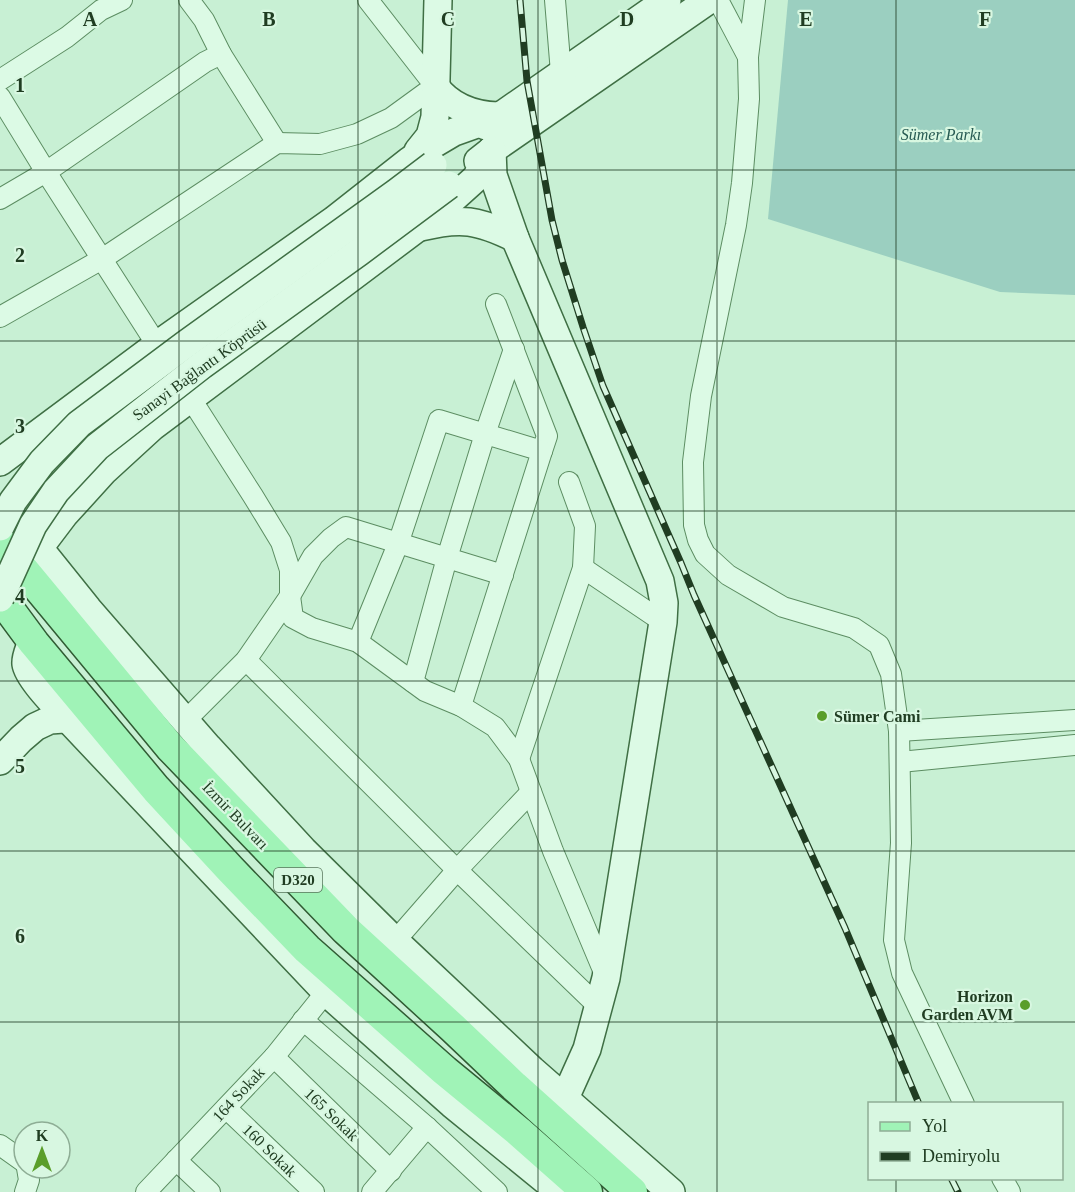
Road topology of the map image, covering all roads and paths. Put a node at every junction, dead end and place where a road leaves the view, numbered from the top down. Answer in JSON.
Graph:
{"nodes":[{"id":1,"x":122,"y":0,"type":"edge"},
{"id":2,"x":189,"y":0,"type":"edge"},
{"id":3,"x":368,"y":0,"type":"edge"},
{"id":4,"x":438,"y":0,"type":"edge"},
{"id":5,"x":555,"y":0,"type":"edge"},
{"id":6,"x":667,"y":0,"type":"edge"},
{"id":7,"x":709,"y":0,"type":"edge"},
{"id":8,"x":718,"y":0,"type":"edge"},
{"id":9,"x":755,"y":0,"type":"edge"},
{"id":10,"x":221,"y":54,"type":"junction"},
{"id":11,"x":748,"y":57,"type":"junction"},
{"id":12,"x":561,"y":73,"type":"junction"},
{"id":13,"x":0,"y":80,"type":"edge"},
{"id":14,"x":435,"y":86,"type":"junction"},
{"id":15,"x":0,"y":97,"type":"edge"},
{"id":16,"x":499,"y":116,"type":"junction"},
{"id":17,"x":277,"y":143,"type":"junction"},
{"id":18,"x":492,"y":150,"type":"junction"},
{"id":19,"x":430,"y":170,"type":"junction"},
{"id":20,"x":46,"y":172,"type":"junction"},
{"id":21,"x":0,"y":199,"type":"edge"},
{"id":22,"x":416,"y":229,"type":"junction"},
{"id":23,"x":515,"y":238,"type":"junction"},
{"id":24,"x":102,"y":259,"type":"junction"},
{"id":25,"x":496,"y":304,"type":"dead end"},
{"id":26,"x":0,"y":317,"type":"edge"},
{"id":27,"x":157,"y":345,"type":"junction"},
{"id":28,"x":514,"y":349,"type":"junction"},
{"id":29,"x":190,"y":398,"type":"junction"},
{"id":30,"x":485,"y":434,"type":"junction"},
{"id":31,"x":542,"y":451,"type":"junction"},
{"id":32,"x":3,"y":453,"type":"edge"},
{"id":33,"x":569,"y":482,"type":"dead end"},
{"id":34,"x":0,"y":526,"type":"edge"},
{"id":35,"x":0,"y":535,"type":"edge"},
{"id":36,"x":398,"y":544,"type":"junction"},
{"id":37,"x":39,"y":548,"type":"junction"},
{"id":38,"x":447,"y":558,"type":"junction"},
{"id":39,"x":583,"y":568,"type":"junction"},
{"id":40,"x":503,"y":575,"type":"junction"},
{"id":41,"x":31,"y":578,"type":"junction"},
{"id":42,"x":290,"y":596,"type":"junction"},
{"id":43,"x":0,"y":598,"type":"edge"},
{"id":44,"x":663,"y":622,"type":"junction"},
{"id":45,"x":358,"y":642,"type":"junction"},
{"id":46,"x":246,"y":660,"type":"junction"},
{"id":47,"x":413,"y":682,"type":"junction"},
{"id":48,"x":461,"y":706,"type":"junction"},
{"id":49,"x":79,"y":715,"type":"junction"},
{"id":50,"x":1075,"y":720,"type":"edge"},
{"id":51,"x":185,"y":721,"type":"junction"},
{"id":52,"x":899,"y":731,"type":"junction"},
{"id":53,"x":1075,"y":745,"type":"edge"},
{"id":54,"x":519,"y":759,"type":"junction"},
{"id":55,"x":0,"y":761,"type":"edge"},
{"id":56,"x":900,"y":762,"type":"junction"},
{"id":57,"x":531,"y":792,"type":"junction"},
{"id":58,"x":457,"y":870,"type":"junction"},
{"id":59,"x":395,"y":941,"type":"junction"},
{"id":60,"x":606,"y":978,"type":"junction"},
{"id":61,"x":326,"y":992,"type":"junction"},
{"id":62,"x":599,"y":1007,"type":"junction"},
{"id":63,"x":303,"y":1020,"type":"junction"},
{"id":64,"x":274,"y":1057,"type":"junction"},
{"id":65,"x":514,"y":1086,"type":"junction"},
{"id":66,"x":561,"y":1095,"type":"junction"},
{"id":67,"x":963,"y":1102,"type":"edge"},
{"id":68,"x":226,"y":1108,"type":"junction"},
{"id":69,"x":427,"y":1127,"type":"junction"},
{"id":70,"x":518,"y":1131,"type":"junction"},
{"id":71,"x":176,"y":1160,"type":"junction"},
{"id":72,"x":391,"y":1170,"type":"junction"},
{"id":73,"x":146,"y":1192,"type":"edge"},
{"id":74,"x":210,"y":1192,"type":"edge"},
{"id":75,"x":314,"y":1192,"type":"edge"},
{"id":76,"x":372,"y":1192,"type":"edge"},
{"id":77,"x":497,"y":1192,"type":"edge"},
{"id":78,"x":560,"y":1192,"type":"edge"},
{"id":79,"x":574,"y":1192,"type":"edge"},
{"id":80,"x":587,"y":1192,"type":"edge"},
{"id":81,"x":632,"y":1192,"type":"edge"},
{"id":82,"x":671,"y":1192,"type":"edge"}],
"edges":[{"from":1,"to":13,"type":"street"},
{"from":2,"to":10,"type":"street"},
{"from":3,"to":14,"type":"street"},
{"from":4,"to":14,"type":"main road"},
{"from":5,"to":12,"type":"street"},
{"from":6,"to":12,"type":"main road"},
{"from":7,"to":18,"type":"main road"},
{"from":8,"to":11,"type":"street"},
{"from":9,"to":11,"type":"street"},
{"from":10,"to":17,"type":"street"},
{"from":10,"to":20,"type":"street"},
{"from":11,"to":52,"type":"street"},
{"from":12,"to":16,"type":"main road"},
{"from":14,"to":16,"type":"main road"},
{"from":14,"to":17,"type":"street"},
{"from":14,"to":19,"type":"main road"},
{"from":15,"to":20,"type":"street"},
{"from":16,"to":19,"type":"main road"},
{"from":17,"to":24,"type":"street"},
{"from":18,"to":19,"type":"main road"},
{"from":18,"to":22,"type":"main road"},
{"from":18,"to":23,"type":"main road"},
{"from":19,"to":27,"type":"main road"},
{"from":19,"to":34,"type":"main road","name":"Sanayi Bağlantı Köprüsü","bridge":true},
{"from":19,"to":43,"type":"main road","name":"Sanayi Bağlantı Köprüsü","bridge":true},
{"from":20,"to":21,"type":"street"},
{"from":20,"to":24,"type":"street"},
{"from":22,"to":23,"type":"main road"},
{"from":22,"to":29,"type":"main road"},
{"from":23,"to":44,"type":"main road"},
{"from":24,"to":26,"type":"street"},
{"from":24,"to":27,"type":"street"},
{"from":25,"to":28,"type":"street"},
{"from":27,"to":29,"type":"street"},
{"from":27,"to":32,"type":"main road"},
{"from":28,"to":30,"type":"street"},
{"from":28,"to":31,"type":"street"},
{"from":29,"to":37,"type":"main road"},
{"from":29,"to":42,"type":"street"},
{"from":30,"to":31,"type":"street"},
{"from":30,"to":36,"type":"street"},
{"from":30,"to":38,"type":"street"},
{"from":31,"to":40,"type":"street"},
{"from":33,"to":39,"type":"street"},
{"from":35,"to":41,"type":"main road","name":"İzmir Bulvarı","number":"D320"},
{"from":36,"to":38,"type":"street"},
{"from":36,"to":42,"type":"street"},
{"from":36,"to":45,"type":"street"},
{"from":37,"to":41,"type":"main road"},
{"from":37,"to":51,"type":"main road"},
{"from":38,"to":40,"type":"street"},
{"from":38,"to":47,"type":"street"},
{"from":39,"to":44,"type":"street"},
{"from":39,"to":54,"type":"street"},
{"from":40,"to":48,"type":"street"},
{"from":41,"to":65,"type":"main road","name":"İzmir Bulvarı","number":"D320"},
{"from":42,"to":45,"type":"street"},
{"from":42,"to":46,"type":"street"},
{"from":43,"to":49,"type":"main road","number":"D320"},
{"from":44,"to":60,"type":"main road"},
{"from":45,"to":47,"type":"street"},
{"from":46,"to":51,"type":"street"},
{"from":46,"to":58,"type":"street"},
{"from":47,"to":48,"type":"street"},
{"from":48,"to":54,"type":"street"},
{"from":49,"to":55,"type":"main road"},
{"from":49,"to":61,"type":"main road"},
{"from":49,"to":70,"type":"main road","number":"D320"},
{"from":50,"to":52,"type":"street"},
{"from":51,"to":59,"type":"main road"},
{"from":52,"to":56,"type":"street"},
{"from":53,"to":56,"type":"street"},
{"from":54,"to":57,"type":"street"},
{"from":56,"to":67,"type":"street"},
{"from":57,"to":58,"type":"street"},
{"from":57,"to":60,"type":"street"},
{"from":58,"to":59,"type":"street"},
{"from":58,"to":62,"type":"street"},
{"from":59,"to":66,"type":"main road"},
{"from":60,"to":62,"type":"main road"},
{"from":61,"to":63,"type":"street","name":"164 Sokak"},
{"from":61,"to":78,"type":"main road"},
{"from":62,"to":66,"type":"main road"},
{"from":63,"to":64,"type":"street","name":"164 Sokak"},
{"from":63,"to":69,"type":"street"},
{"from":64,"to":68,"type":"street","name":"164 Sokak"},
{"from":64,"to":72,"type":"street","name":"165 Sokak"},
{"from":65,"to":66,"type":"main road"},
{"from":65,"to":81,"type":"main road","name":"İzmir Bulvarı","number":"D320"},
{"from":66,"to":82,"type":"main road"},
{"from":68,"to":71,"type":"street","name":"164 Sokak"},
{"from":68,"to":75,"type":"street","name":"160 Sokak"},
{"from":69,"to":72,"type":"street"},
{"from":69,"to":77,"type":"street"},
{"from":70,"to":79,"type":"main road"},
{"from":70,"to":80,"type":"main road","number":"D320"},
{"from":71,"to":73,"type":"street","name":"164 Sokak"},
{"from":71,"to":74,"type":"street"},
{"from":72,"to":76,"type":"street"}]}
